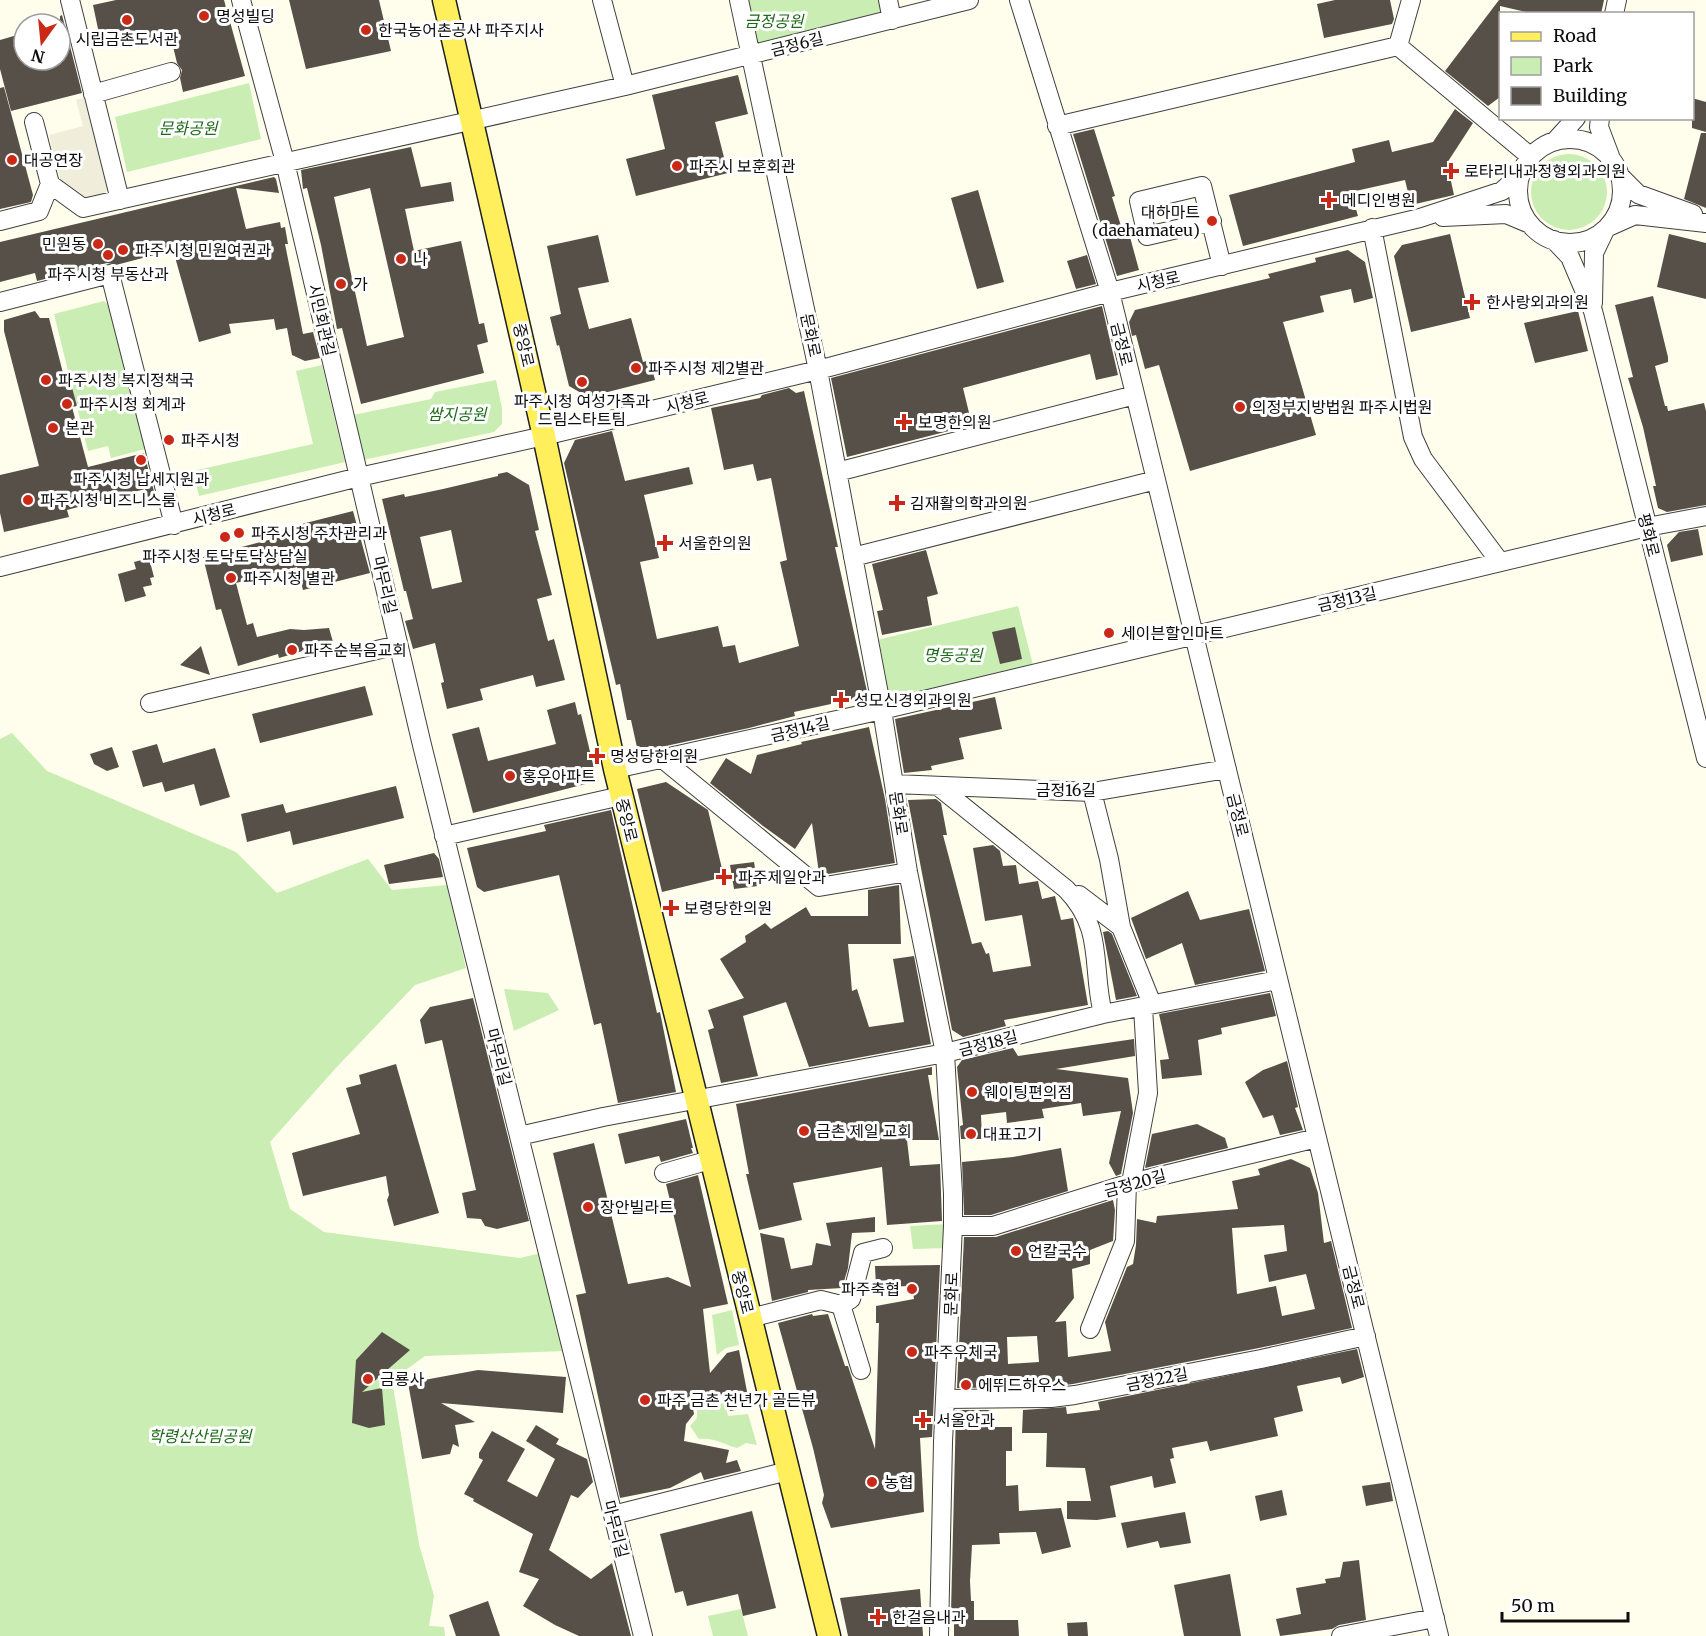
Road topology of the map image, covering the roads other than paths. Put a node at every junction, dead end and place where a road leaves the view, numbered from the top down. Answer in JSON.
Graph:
{"nodes":[{"id":1,"x":70,"y":0,"type":"edge"},
{"id":2,"x":241,"y":0,"type":"edge"},
{"id":3,"x":444,"y":0,"type":"edge"},
{"id":4,"x":602,"y":0,"type":"edge"},
{"id":5,"x":739,"y":0,"type":"edge"},
{"id":6,"x":888,"y":0,"type":"edge"},
{"id":7,"x":969,"y":0,"type":"edge"},
{"id":8,"x":1019,"y":0,"type":"edge"},
{"id":9,"x":1411,"y":0,"type":"edge"},
{"id":10,"x":892,"y":20,"type":"junction"},
{"id":11,"x":1398,"y":46,"type":"junction"},
{"id":12,"x":751,"y":56,"type":"junction"},
{"id":13,"x":171,"y":72,"type":"dead end"},
{"id":14,"x":625,"y":86,"type":"junction"},
{"id":15,"x":93,"y":94,"type":"junction"},
{"id":16,"x":473,"y":120,"type":"junction"},
{"id":17,"x":1574,"y":120,"type":"edge"},
{"id":18,"x":1600,"y":120,"type":"edge"},
{"id":19,"x":34,"y":122,"type":"dead end"},
{"id":20,"x":1057,"y":126,"type":"junction"},
{"id":21,"x":1554,"y":141,"type":"junction"},
{"id":22,"x":1531,"y":157,"type":"junction"},
{"id":23,"x":1610,"y":158,"type":"junction"},
{"id":24,"x":285,"y":162,"type":"junction"},
{"id":25,"x":1521,"y":174,"type":"junction"},
{"id":26,"x":1620,"y":177,"type":"junction"},
{"id":27,"x":50,"y":184,"type":"junction"},
{"id":28,"x":120,"y":200,"type":"junction"},
{"id":29,"x":1420,"y":218,"type":"junction"},
{"id":30,"x":1212,"y":220,"type":"dead end"},
{"id":31,"x":0,"y":221,"type":"edge"},
{"id":32,"x":1706,"y":221,"type":"edge"},
{"id":33,"x":1530,"y":224,"type":"junction"},
{"id":34,"x":1372,"y":228,"type":"junction"},
{"id":35,"x":1606,"y":228,"type":"junction"},
{"id":36,"x":1554,"y":240,"type":"junction"},
{"id":37,"x":1222,"y":266,"type":"junction"},
{"id":38,"x":1110,"y":292,"type":"junction"},
{"id":39,"x":0,"y":302,"type":"edge"},
{"id":40,"x":1593,"y":311,"type":"junction"},
{"id":41,"x":818,"y":370,"type":"junction"},
{"id":42,"x":1135,"y":395,"type":"junction"},
{"id":43,"x":544,"y":436,"type":"junction"},
{"id":44,"x":837,"y":472,"type":"junction"},
{"id":45,"x":359,"y":477,"type":"junction"},
{"id":46,"x":1156,"y":480,"type":"junction"},
{"id":47,"x":1706,"y":516,"type":"edge"},
{"id":48,"x":174,"y":525,"type":"junction"},
{"id":49,"x":1647,"y":527,"type":"junction"},
{"id":50,"x":853,"y":557,"type":"junction"},
{"id":51,"x":1500,"y":562,"type":"junction"},
{"id":52,"x":0,"y":567,"type":"edge"},
{"id":53,"x":1194,"y":636,"type":"junction"},
{"id":54,"x":398,"y":645,"type":"junction"},
{"id":55,"x":150,"y":703,"type":"dead end"},
{"id":56,"x":882,"y":711,"type":"junction"},
{"id":57,"x":1706,"y":758,"type":"edge"},
{"id":58,"x":664,"y":760,"type":"junction"},
{"id":59,"x":615,"y":769,"type":"junction"},
{"id":60,"x":1227,"y":769,"type":"junction"},
{"id":61,"x":894,"y":784,"type":"junction"},
{"id":62,"x":939,"y":787,"type":"junction"},
{"id":63,"x":1092,"y":792,"type":"junction"},
{"id":64,"x":621,"y":796,"type":"junction"},
{"id":65,"x":444,"y":836,"type":"junction"},
{"id":66,"x":908,"y":872,"type":"junction"},
{"id":67,"x":1066,"y":889,"type":"junction"},
{"id":68,"x":1121,"y":927,"type":"junction"},
{"id":69,"x":1278,"y":980,"type":"junction"},
{"id":70,"x":1148,"y":1005,"type":"junction"},
{"id":71,"x":1103,"y":1014,"type":"junction"},
{"id":72,"x":945,"y":1053,"type":"junction"},
{"id":73,"x":695,"y":1100,"type":"junction"},
{"id":74,"x":519,"y":1136,"type":"junction"},
{"id":75,"x":1317,"y":1138,"type":"junction"},
{"id":76,"x":711,"y":1160,"type":"junction"},
{"id":77,"x":664,"y":1173,"type":"dead end"},
{"id":78,"x":1129,"y":1183,"type":"junction"},
{"id":79,"x":953,"y":1226,"type":"junction"},
{"id":80,"x":883,"y":1248,"type":"dead end"},
{"id":81,"x":840,"y":1305,"type":"junction"},
{"id":82,"x":750,"y":1318,"type":"junction"},
{"id":83,"x":1090,"y":1329,"type":"dead end"},
{"id":84,"x":1366,"y":1336,"type":"junction"},
{"id":85,"x":861,"y":1370,"type":"dead end"},
{"id":86,"x":945,"y":1399,"type":"junction"},
{"id":87,"x":788,"y":1471,"type":"junction"},
{"id":88,"x":613,"y":1515,"type":"junction"},
{"id":89,"x":1437,"y":1627,"type":"edge"},
{"id":90,"x":643,"y":1636,"type":"edge"},
{"id":91,"x":829,"y":1636,"type":"edge"},
{"id":92,"x":939,"y":1636,"type":"edge"},
{"id":93,"x":1341,"y":1636,"type":"edge"}],
"edges":[{"from":1,"to":15,"type":"street"},
{"from":2,"to":24,"type":"street","name":"시민회관길"},
{"from":3,"to":16,"type":"main road","name":"중앙로"},
{"from":4,"to":14,"type":"street"},
{"from":5,"to":12,"type":"street","name":"문화로"},
{"from":6,"to":10,"type":"street"},
{"from":7,"to":10,"type":"street","name":"금정6길"},
{"from":8,"to":20,"type":"street","name":"금정로"},
{"from":9,"to":11,"type":"street"},
{"from":10,"to":12,"type":"street","name":"금정6길"},
{"from":11,"to":20,"type":"street"},
{"from":11,"to":22,"type":"street"},
{"from":12,"to":14,"type":"street","name":"금정6길"},
{"from":12,"to":41,"type":"street","name":"문화로"},
{"from":13,"to":15,"type":"street"},
{"from":14,"to":16,"type":"street","name":"금정6길"},
{"from":15,"to":28,"type":"street"},
{"from":16,"to":24,"type":"street","name":"금정6길"},
{"from":16,"to":43,"type":"main road","name":"중앙로"},
{"from":17,"to":21,"type":"street"},
{"from":18,"to":23,"type":"street"},
{"from":19,"to":27,"type":"street"},
{"from":20,"to":38,"type":"street","name":"금정로"},
{"from":21,"to":22,"type":"street"},
{"from":21,"to":23,"type":"street"},
{"from":22,"to":25,"type":"street"},
{"from":23,"to":26,"type":"street"},
{"from":24,"to":28,"type":"street","name":"금정6길"},
{"from":24,"to":45,"type":"street","name":"시민회관길"},
{"from":25,"to":29,"type":"street"},
{"from":25,"to":33,"type":"street"},
{"from":26,"to":32,"type":"street"},
{"from":26,"to":35,"type":"street"},
{"from":27,"to":28,"type":"street","name":"금정6길"},
{"from":27,"to":31,"type":"street"},
{"from":29,"to":33,"type":"street"},
{"from":29,"to":34,"type":"street","name":"시청로"},
{"from":30,"to":37,"type":"street"},
{"from":32,"to":35,"type":"street"},
{"from":33,"to":36,"type":"street"},
{"from":34,"to":37,"type":"street","name":"시청로"},
{"from":34,"to":51,"type":"street"},
{"from":35,"to":36,"type":"street"},
{"from":35,"to":40,"type":"street"},
{"from":36,"to":40,"type":"street"},
{"from":37,"to":38,"type":"street","name":"시청로"},
{"from":38,"to":41,"type":"street","name":"시청로"},
{"from":38,"to":42,"type":"street","name":"금정로"},
{"from":39,"to":48,"type":"street"},
{"from":40,"to":49,"type":"street","name":"평화로"},
{"from":41,"to":43,"type":"street","name":"시청로"},
{"from":41,"to":44,"type":"street","name":"문화로"},
{"from":42,"to":44,"type":"street"},
{"from":42,"to":46,"type":"street","name":"금정로"},
{"from":43,"to":45,"type":"street","name":"시청로"},
{"from":43,"to":59,"type":"main road","name":"중앙로"},
{"from":44,"to":50,"type":"street","name":"문화로"},
{"from":45,"to":48,"type":"street","name":"시청로"},
{"from":45,"to":54,"type":"street","name":"마무리길"},
{"from":46,"to":50,"type":"street"},
{"from":46,"to":53,"type":"street","name":"금정로"},
{"from":47,"to":49,"type":"street","name":"금정13길"},
{"from":48,"to":52,"type":"street","name":"시청로"},
{"from":49,"to":51,"type":"street","name":"금정13길"},
{"from":49,"to":57,"type":"street","name":"평화로"},
{"from":50,"to":56,"type":"street","name":"문화로"},
{"from":51,"to":53,"type":"street","name":"금정13길"},
{"from":53,"to":56,"type":"street","name":"금정14길"},
{"from":53,"to":60,"type":"street","name":"금정로"},
{"from":54,"to":55,"type":"street"},
{"from":54,"to":65,"type":"street","name":"마무리길"},
{"from":56,"to":58,"type":"street","name":"금정14길"},
{"from":56,"to":61,"type":"street","name":"문화로"},
{"from":58,"to":59,"type":"street","name":"금정14길"},
{"from":58,"to":66,"type":"street"},
{"from":59,"to":64,"type":"main road","name":"중앙로"},
{"from":60,"to":63,"type":"street","name":"금정16길"},
{"from":60,"to":69,"type":"street","name":"금정로"},
{"from":61,"to":62,"type":"street","name":"금정16길"},
{"from":61,"to":66,"type":"street","name":"문화로"},
{"from":62,"to":63,"type":"street","name":"금정16길"},
{"from":62,"to":67,"type":"street"},
{"from":63,"to":68,"type":"street"},
{"from":64,"to":65,"type":"street"},
{"from":64,"to":73,"type":"main road","name":"중앙로"},
{"from":65,"to":74,"type":"street","name":"마무리길"},
{"from":66,"to":72,"type":"street","name":"문화로"},
{"from":67,"to":68,"type":"street"},
{"from":67,"to":71,"type":"street"},
{"from":68,"to":70,"type":"street"},
{"from":69,"to":70,"type":"street","name":"금정18길"},
{"from":69,"to":75,"type":"street","name":"금정로"},
{"from":70,"to":71,"type":"street","name":"금정18길"},
{"from":70,"to":78,"type":"street"},
{"from":71,"to":72,"type":"street","name":"금정18길"},
{"from":72,"to":73,"type":"street","name":"금정18길"},
{"from":72,"to":79,"type":"street","name":"문화로"},
{"from":73,"to":74,"type":"street","name":"금정18길"},
{"from":73,"to":76,"type":"main road","name":"중앙로"},
{"from":74,"to":88,"type":"street","name":"마무리길"},
{"from":75,"to":78,"type":"street","name":"금정20길"},
{"from":75,"to":84,"type":"street","name":"금정로"},
{"from":76,"to":77,"type":"street"},
{"from":76,"to":82,"type":"main road","name":"중앙로"},
{"from":78,"to":79,"type":"street","name":"금정20길"},
{"from":78,"to":83,"type":"street"},
{"from":79,"to":86,"type":"street","name":"문화로"},
{"from":80,"to":81,"type":"street"},
{"from":81,"to":82,"type":"street"},
{"from":81,"to":85,"type":"street"},
{"from":82,"to":87,"type":"main road","name":"중앙로"},
{"from":84,"to":86,"type":"street","name":"금정22길"},
{"from":84,"to":89,"type":"street","name":"금정로"},
{"from":86,"to":92,"type":"street","name":"문화로"},
{"from":87,"to":88,"type":"street"},
{"from":87,"to":91,"type":"main road","name":"중앙로"},
{"from":88,"to":90,"type":"street","name":"마무리길"},
{"from":89,"to":93,"type":"street"}]}
